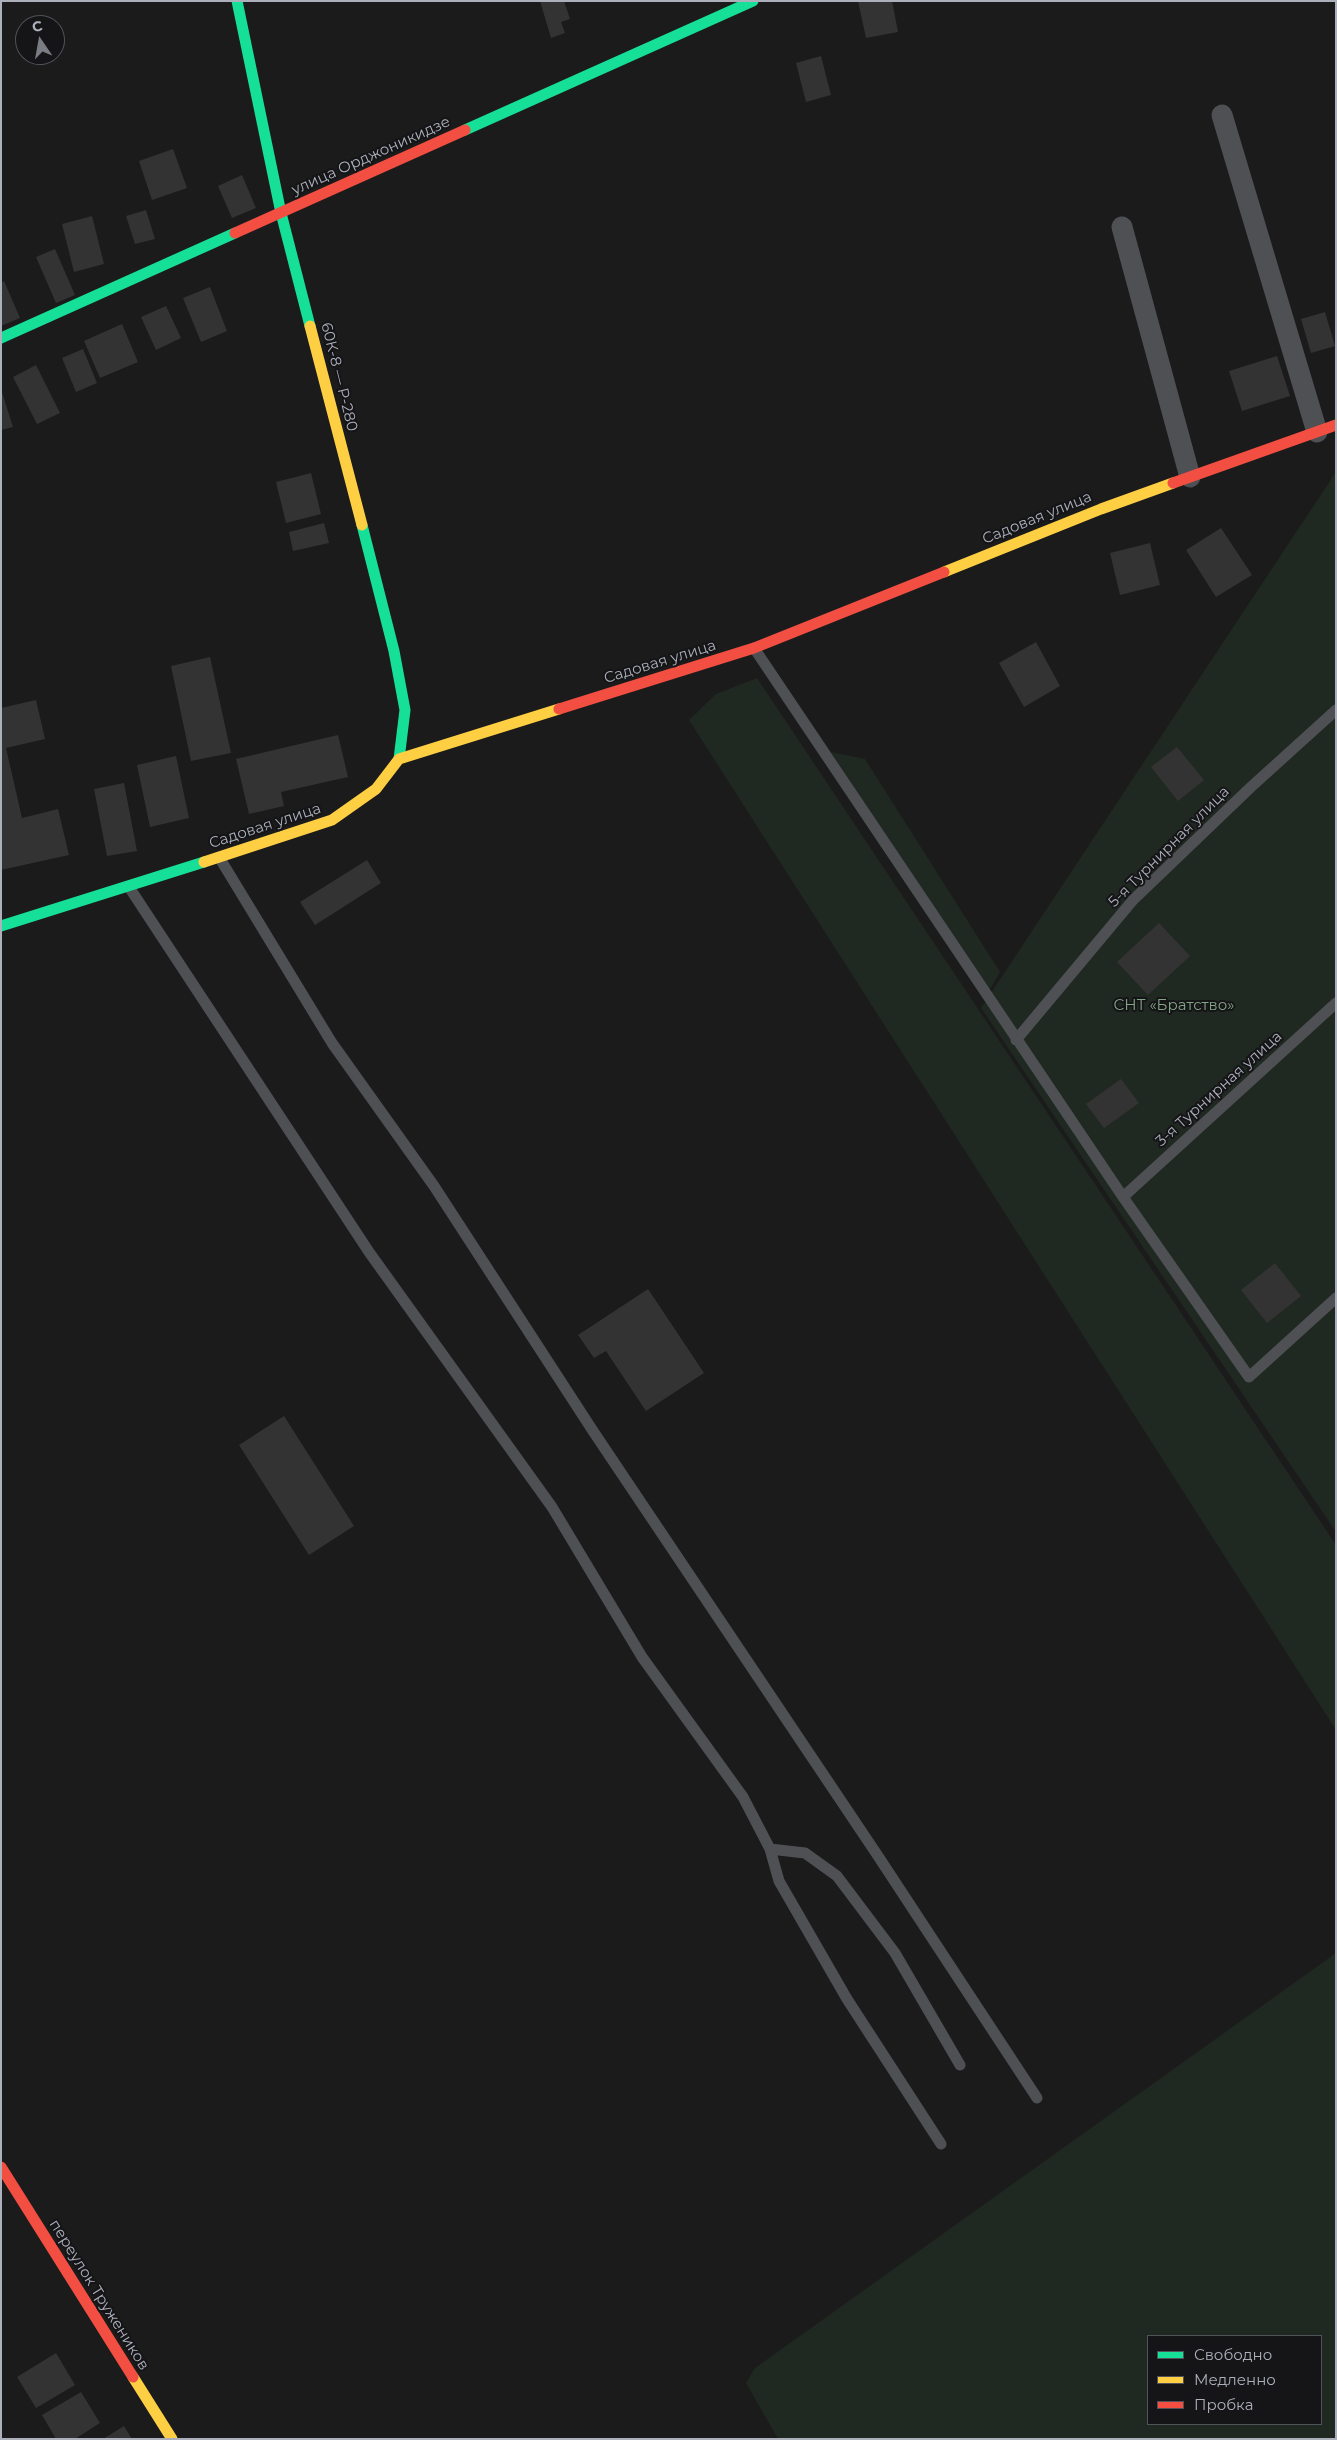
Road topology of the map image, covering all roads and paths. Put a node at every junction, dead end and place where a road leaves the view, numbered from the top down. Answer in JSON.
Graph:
{"nodes":[{"id":1,"x":237,"y":1,"type":"edge"},
{"id":2,"x":753,"y":1,"type":"edge"},
{"id":3,"x":1222,"y":115,"type":"dead end"},
{"id":4,"x":281,"y":213,"type":"junction"},
{"id":5,"x":1122,"y":227,"type":"dead end"},
{"id":6,"x":1,"y":338,"type":"edge"},
{"id":7,"x":1326,"y":429,"type":"edge"},
{"id":8,"x":1190,"y":477,"type":"junction"},
{"id":9,"x":754,"y":648,"type":"junction"},
{"id":10,"x":1336,"y":710,"type":"edge"},
{"id":11,"x":399,"y":760,"type":"junction"},
{"id":12,"x":219,"y":857,"type":"junction"},
{"id":13,"x":129,"y":887,"type":"junction"},
{"id":14,"x":1,"y":926,"type":"edge"},
{"id":15,"x":1336,"y":1003,"type":"edge"},
{"id":16,"x":1016,"y":1040,"type":"junction"},
{"id":17,"x":1123,"y":1197,"type":"junction"},
{"id":18,"x":1336,"y":1298,"type":"edge"},
{"id":19,"x":770,"y":1849,"type":"junction"},
{"id":20,"x":960,"y":2065,"type":"dead end"},
{"id":21,"x":1036,"y":2098,"type":"dead end"},
{"id":22,"x":941,"y":2144,"type":"dead end"},
{"id":23,"x":1,"y":2167,"type":"edge"},
{"id":24,"x":172,"y":2439,"type":"edge"}],
"edges":[{"from":1,"to":4,"type":"street","name":"60К-8 — Р-280"},
{"from":2,"to":4,"type":"street","name":"улица Орджоникидзе"},
{"from":3,"to":7,"type":"street"},
{"from":4,"to":6,"type":"street","name":"улица Орджоникидзе"},
{"from":4,"to":11,"type":"street","name":"60К-8 — Р-280"},
{"from":5,"to":8,"type":"street"},
{"from":7,"to":8,"type":"street","name":"Садовая улица"},
{"from":8,"to":9,"type":"street","name":"Садовая улица"},
{"from":9,"to":11,"type":"street","name":"Садовая улица"},
{"from":9,"to":16,"type":"lane"},
{"from":10,"to":16,"type":"lane","name":"5-я Турнирная улица"},
{"from":11,"to":12,"type":"street","name":"Садовая улица"},
{"from":12,"to":13,"type":"street","name":"Садовая улица"},
{"from":12,"to":21,"type":"lane"},
{"from":13,"to":14,"type":"street","name":"Садовая улица"},
{"from":13,"to":19,"type":"lane"},
{"from":15,"to":17,"type":"lane","name":"3-я Турнирная улица"},
{"from":16,"to":17,"type":"lane"},
{"from":17,"to":18,"type":"lane"},
{"from":19,"to":20,"type":"lane"},
{"from":19,"to":22,"type":"lane"},
{"from":23,"to":24,"type":"street","name":"переулок Тружеников"}]}
